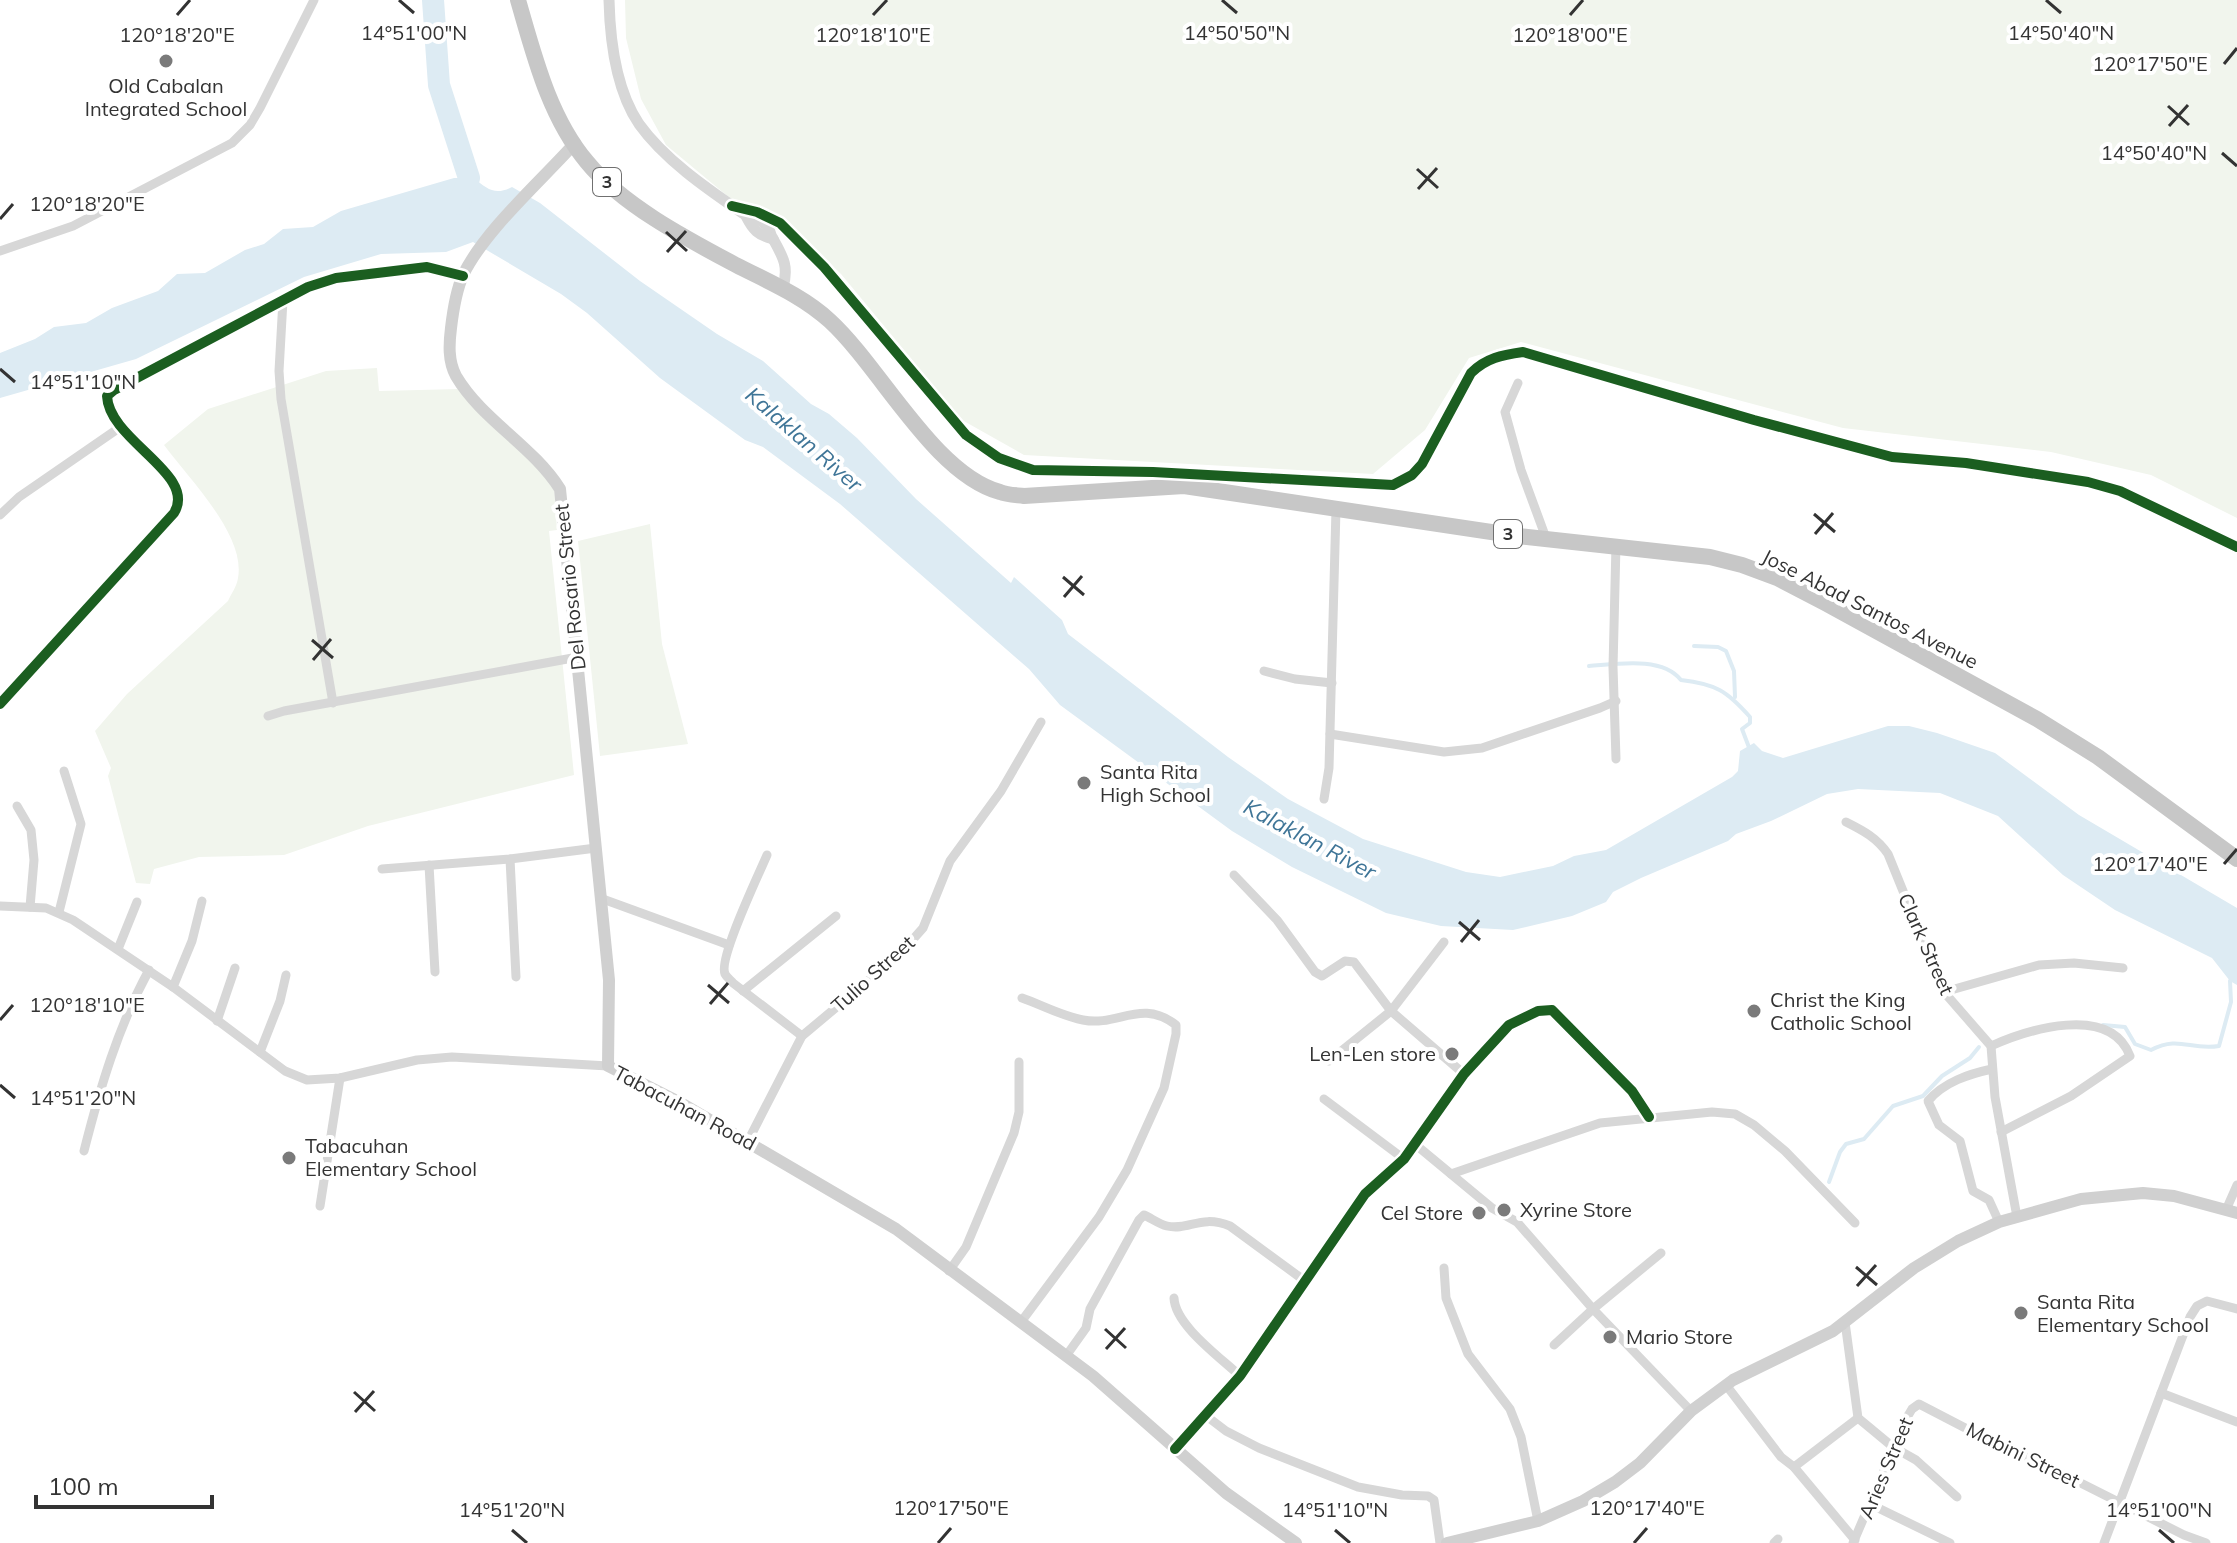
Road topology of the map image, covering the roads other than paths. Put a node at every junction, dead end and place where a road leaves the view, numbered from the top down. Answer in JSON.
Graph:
{"nodes":[{"id":1,"x":314,"y":0,"type":"edge"},
{"id":2,"x":518,"y":0,"type":"edge"},
{"id":3,"x":609,"y":0,"type":"edge"},
{"id":4,"x":575,"y":143,"type":"junction"},
{"id":5,"x":732,"y":206,"type":"junction"},
{"id":6,"x":0,"y":251,"type":"edge"},
{"id":7,"x":463,"y":276,"type":"junction"},
{"id":8,"x":783,"y":288,"type":"junction"},
{"id":9,"x":283,"y":300,"type":"junction"},
{"id":10,"x":1518,"y":383,"type":"dead end"},
{"id":11,"x":119,"y":428,"type":"junction"},
{"id":12,"x":1336,"y":509,"type":"junction"},
{"id":13,"x":0,"y":515,"type":"edge"},
{"id":14,"x":1546,"y":538,"type":"junction"},
{"id":15,"x":1616,"y":545,"type":"junction"},
{"id":16,"x":2237,"y":547,"type":"edge"},
{"id":17,"x":578,"y":657,"type":"junction"},
{"id":18,"x":1264,"y":671,"type":"dead end"},
{"id":19,"x":1332,"y":683,"type":"junction"},
{"id":20,"x":1616,"y":701,"type":"junction"},
{"id":21,"x":333,"y":703,"type":"junction"},
{"id":22,"x":0,"y":704,"type":"edge"},
{"id":23,"x":268,"y":716,"type":"dead end"},
{"id":24,"x":1041,"y":722,"type":"dead end"},
{"id":25,"x":1330,"y":734,"type":"junction"},
{"id":26,"x":1616,"y":759,"type":"dead end"},
{"id":27,"x":64,"y":771,"type":"dead end"},
{"id":28,"x":1324,"y":799,"type":"dead end"},
{"id":29,"x":17,"y":806,"type":"dead end"},
{"id":30,"x":1846,"y":822,"type":"dead end"},
{"id":31,"x":596,"y":848,"type":"junction"},
{"id":32,"x":767,"y":855,"type":"dead end"},
{"id":33,"x":510,"y":859,"type":"junction"},
{"id":34,"x":2237,"y":859,"type":"edge"},
{"id":35,"x":429,"y":865,"type":"junction"},
{"id":36,"x":382,"y":869,"type":"dead end"},
{"id":37,"x":1234,"y":875,"type":"dead end"},
{"id":38,"x":600,"y":898,"type":"junction"},
{"id":39,"x":202,"y":901,"type":"dead end"},
{"id":40,"x":137,"y":902,"type":"dead end"},
{"id":41,"x":0,"y":906,"type":"edge"},
{"id":42,"x":30,"y":907,"type":"junction"},
{"id":43,"x":59,"y":912,"type":"junction"},
{"id":44,"x":836,"y":916,"type":"dead end"},
{"id":45,"x":1444,"y":942,"type":"dead end"},
{"id":46,"x":729,"y":945,"type":"junction"},
{"id":47,"x":118,"y":949,"type":"junction"},
{"id":48,"x":235,"y":968,"type":"dead end"},
{"id":49,"x":2123,"y":968,"type":"dead end"},
{"id":50,"x":149,"y":970,"type":"junction"},
{"id":51,"x":435,"y":972,"type":"dead end"},
{"id":52,"x":286,"y":975,"type":"dead end"},
{"id":53,"x":516,"y":977,"type":"dead end"},
{"id":54,"x":173,"y":987,"type":"junction"},
{"id":55,"x":743,"y":991,"type":"junction"},
{"id":56,"x":1944,"y":992,"type":"junction"},
{"id":57,"x":1022,"y":998,"type":"dead end"},
{"id":58,"x":1391,"y":1011,"type":"junction"},
{"id":59,"x":217,"y":1021,"type":"junction"},
{"id":60,"x":802,"y":1036,"type":"junction"},
{"id":61,"x":1991,"y":1046,"type":"junction"},
{"id":62,"x":260,"y":1052,"type":"junction"},
{"id":63,"x":1329,"y":1061,"type":"dead end"},
{"id":64,"x":1019,"y":1062,"type":"dead end"},
{"id":65,"x":608,"y":1066,"type":"junction"},
{"id":66,"x":1992,"y":1069,"type":"junction"},
{"id":67,"x":1464,"y":1074,"type":"junction"},
{"id":68,"x":340,"y":1078,"type":"junction"},
{"id":69,"x":1324,"y":1099,"type":"dead end"},
{"id":70,"x":1649,"y":1117,"type":"junction"},
{"id":71,"x":2001,"y":1132,"type":"junction"},
{"id":72,"x":748,"y":1141,"type":"junction"},
{"id":73,"x":1416,"y":1145,"type":"junction"},
{"id":74,"x":84,"y":1151,"type":"dead end"},
{"id":75,"x":1404,"y":1159,"type":"junction"},
{"id":76,"x":1451,"y":1174,"type":"junction"},
{"id":77,"x":2237,"y":1185,"type":"edge"},
{"id":78,"x":320,"y":1206,"type":"dead end"},
{"id":79,"x":2232,"y":1212,"type":"edge"},
{"id":80,"x":2017,"y":1217,"type":"junction"},
{"id":81,"x":1999,"y":1222,"type":"junction"},
{"id":82,"x":1855,"y":1223,"type":"dead end"},
{"id":83,"x":1661,"y":1253,"type":"dead end"},
{"id":84,"x":1444,"y":1268,"type":"dead end"},
{"id":85,"x":949,"y":1271,"type":"junction"},
{"id":86,"x":1305,"y":1281,"type":"junction"},
{"id":87,"x":1174,"y":1298,"type":"dead end"},
{"id":88,"x":1593,"y":1309,"type":"junction"},
{"id":89,"x":2237,"y":1309,"type":"edge"},
{"id":90,"x":1021,"y":1322,"type":"junction"},
{"id":91,"x":1845,"y":1322,"type":"junction"},
{"id":92,"x":1554,"y":1345,"type":"dead end"},
{"id":93,"x":1066,"y":1356,"type":"junction"},
{"id":94,"x":1240,"y":1376,"type":"junction"},
{"id":95,"x":1726,"y":1385,"type":"junction"},
{"id":96,"x":2161,"y":1393,"type":"junction"},
{"id":97,"x":1927,"y":1406,"type":"joint"},
{"id":98,"x":1691,"y":1411,"type":"junction"},
{"id":99,"x":1205,"y":1415,"type":"junction"},
{"id":100,"x":1858,"y":1418,"type":"junction"},
{"id":101,"x":2237,"y":1422,"type":"edge"},
{"id":102,"x":1893,"y":1447,"type":"junction"},
{"id":103,"x":1175,"y":1449,"type":"junction"},
{"id":104,"x":1794,"y":1467,"type":"junction"},
{"id":105,"x":1957,"y":1497,"type":"dead end"},
{"id":106,"x":2119,"y":1501,"type":"junction"},
{"id":107,"x":1872,"y":1505,"type":"junction"},
{"id":108,"x":1538,"y":1521,"type":"junction"},
{"id":109,"x":1854,"y":1542,"type":"edge"},
{"id":110,"x":1296,"y":1543,"type":"edge"},
{"id":111,"x":1440,"y":1543,"type":"edge"},
{"id":112,"x":1447,"y":1543,"type":"edge"},
{"id":113,"x":1950,"y":1543,"type":"edge"},
{"id":114,"x":2104,"y":1543,"type":"edge"},
{"id":115,"x":2206,"y":1543,"type":"edge"}],
"edges":[{"from":1,"to":6,"type":"street"},
{"from":2,"to":4,"type":"highway","name":"Jose Abad Santos Avenue","number":"3"},
{"from":3,"to":5,"type":"street"},
{"from":4,"to":7,"type":"main road","name":"Del Rosario Street"},
{"from":4,"to":8,"type":"highway","name":"Jose Abad Santos Avenue","number":"3"},
{"from":5,"to":8,"type":"street"},
{"from":5,"to":16,"type":"street"},
{"from":7,"to":9,"type":"street"},
{"from":7,"to":17,"type":"main road","name":"Del Rosario Street"},
{"from":8,"to":12,"type":"highway","name":"Jose Abad Santos Avenue","number":"3"},
{"from":9,"to":11,"type":"street"},
{"from":9,"to":21,"type":"street"},
{"from":10,"to":14,"type":"street"},
{"from":11,"to":13,"type":"street"},
{"from":11,"to":22,"type":"street"},
{"from":12,"to":14,"type":"highway","name":"Jose Abad Santos Avenue","number":"3"},
{"from":12,"to":19,"type":"street"},
{"from":14,"to":15,"type":"highway","name":"Jose Abad Santos Avenue","number":"3"},
{"from":15,"to":20,"type":"street"},
{"from":15,"to":34,"type":"highway","name":"Jose Abad Santos Avenue","number":"3"},
{"from":17,"to":21,"type":"street"},
{"from":17,"to":31,"type":"main road","name":"Del Rosario Street"},
{"from":18,"to":19,"type":"street"},
{"from":19,"to":25,"type":"street"},
{"from":20,"to":25,"type":"street"},
{"from":20,"to":26,"type":"street"},
{"from":21,"to":23,"type":"street"},
{"from":24,"to":60,"type":"street","name":"Tulio Street"},
{"from":25,"to":28,"type":"street"},
{"from":27,"to":43,"type":"street"},
{"from":29,"to":42,"type":"street"},
{"from":30,"to":56,"type":"street","name":"Clark Street"},
{"from":31,"to":33,"type":"street"},
{"from":31,"to":38,"type":"main road","name":"Del Rosario Street"},
{"from":32,"to":46,"type":"street"},
{"from":33,"to":35,"type":"street"},
{"from":33,"to":53,"type":"street"},
{"from":35,"to":36,"type":"street"},
{"from":35,"to":51,"type":"street"},
{"from":37,"to":58,"type":"street"},
{"from":38,"to":46,"type":"street"},
{"from":38,"to":65,"type":"main road","name":"Del Rosario Street"},
{"from":39,"to":54,"type":"street"},
{"from":40,"to":47,"type":"street"},
{"from":41,"to":42,"type":"street","name":"Tabacuhan Road"},
{"from":42,"to":43,"type":"street","name":"Tabacuhan Road"},
{"from":43,"to":47,"type":"street","name":"Tabacuhan Road"},
{"from":44,"to":55,"type":"street"},
{"from":45,"to":58,"type":"street"},
{"from":46,"to":55,"type":"street"},
{"from":47,"to":50,"type":"street","name":"Tabacuhan Road"},
{"from":48,"to":59,"type":"street"},
{"from":49,"to":56,"type":"street"},
{"from":50,"to":54,"type":"street","name":"Tabacuhan Road"},
{"from":50,"to":74,"type":"street"},
{"from":52,"to":62,"type":"street"},
{"from":54,"to":59,"type":"street","name":"Tabacuhan Road"},
{"from":55,"to":60,"type":"street"},
{"from":56,"to":61,"type":"street","name":"Clark Street"},
{"from":57,"to":90,"type":"street"},
{"from":58,"to":63,"type":"street"},
{"from":58,"to":67,"type":"street"},
{"from":59,"to":62,"type":"street","name":"Tabacuhan Road"},
{"from":60,"to":72,"type":"street","name":"Tulio Street"},
{"from":61,"to":66,"type":"street"},
{"from":61,"to":71,"type":"street"},
{"from":62,"to":68,"type":"street","name":"Tabacuhan Road"},
{"from":64,"to":85,"type":"street"},
{"from":65,"to":68,"type":"street","name":"Tabacuhan Road"},
{"from":65,"to":72,"type":"main road","name":"Tabacuhan Road"},
{"from":66,"to":71,"type":"street"},
{"from":66,"to":81,"type":"street"},
{"from":67,"to":70,"type":"street"},
{"from":67,"to":73,"type":"street"},
{"from":68,"to":78,"type":"street"},
{"from":69,"to":75,"type":"street"},
{"from":70,"to":76,"type":"street"},
{"from":70,"to":82,"type":"street"},
{"from":71,"to":80,"type":"street"},
{"from":72,"to":85,"type":"main road","name":"Tabacuhan Road"},
{"from":73,"to":75,"type":"street"},
{"from":73,"to":76,"type":"street"},
{"from":75,"to":86,"type":"street"},
{"from":76,"to":88,"type":"street"},
{"from":77,"to":79,"type":"street"},
{"from":79,"to":80,"type":"main road"},
{"from":80,"to":81,"type":"main road"},
{"from":81,"to":91,"type":"main road"},
{"from":83,"to":88,"type":"street"},
{"from":84,"to":108,"type":"street"},
{"from":85,"to":90,"type":"main road","name":"Tabacuhan Road"},
{"from":86,"to":93,"type":"street"},
{"from":86,"to":94,"type":"street"},
{"from":87,"to":94,"type":"street"},
{"from":88,"to":92,"type":"street"},
{"from":88,"to":98,"type":"street"},
{"from":89,"to":96,"type":"street"},
{"from":90,"to":93,"type":"main road","name":"Tabacuhan Road"},
{"from":91,"to":95,"type":"main road"},
{"from":91,"to":100,"type":"street"},
{"from":93,"to":103,"type":"main road","name":"Tabacuhan Road"},
{"from":94,"to":99,"type":"street"},
{"from":95,"to":98,"type":"main road"},
{"from":95,"to":104,"type":"street"},
{"from":96,"to":101,"type":"street"},
{"from":96,"to":106,"type":"street"},
{"from":97,"to":102,"type":"street","name":"Aries Street"},
{"from":97,"to":106,"type":"street","name":"Mabini Street"},
{"from":98,"to":108,"type":"main road"},
{"from":99,"to":103,"type":"street"},
{"from":99,"to":111,"type":"street"},
{"from":100,"to":102,"type":"street"},
{"from":100,"to":104,"type":"street"},
{"from":102,"to":105,"type":"street"},
{"from":102,"to":107,"type":"street","name":"Aries Street"},
{"from":103,"to":110,"type":"main road","name":"Tabacuhan Road"},
{"from":104,"to":109,"type":"street"},
{"from":106,"to":114,"type":"street"},
{"from":106,"to":115,"type":"street","name":"Mabini Street"},
{"from":107,"to":109,"type":"street","name":"Aries Street"},
{"from":107,"to":113,"type":"street"},
{"from":108,"to":112,"type":"main road"}]}
